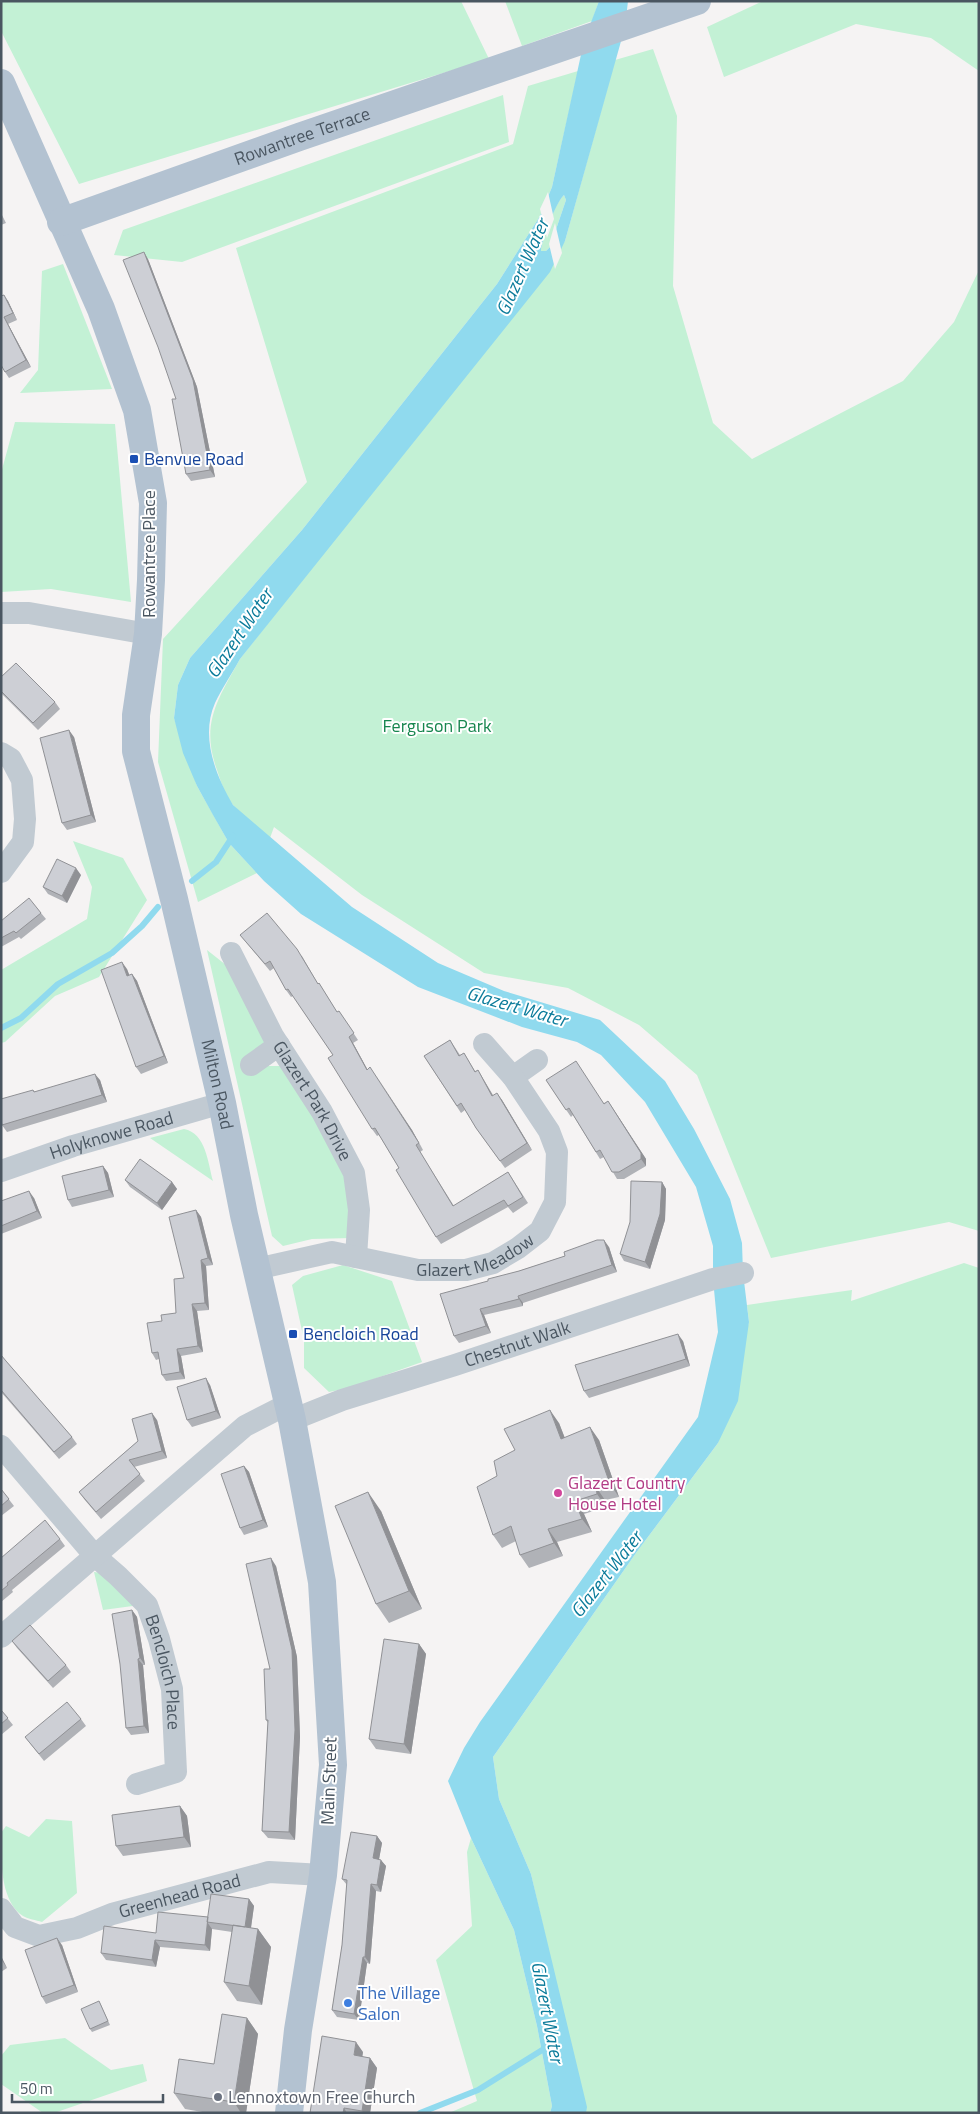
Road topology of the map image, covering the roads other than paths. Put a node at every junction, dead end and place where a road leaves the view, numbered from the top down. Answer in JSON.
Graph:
{"nodes":[{"id":1,"x":689,"y":5,"type":"edge"},
{"id":2,"x":1,"y":83,"type":"edge"},
{"id":3,"x":61,"y":222,"type":"junction"},
{"id":4,"x":1,"y":614,"type":"edge"},
{"id":5,"x":148,"y":634,"type":"junction"},
{"id":6,"x":136,"y":751,"type":"joint"},
{"id":7,"x":1,"y":753,"type":"edge"},
{"id":8,"x":1,"y":872,"type":"edge"},
{"id":9,"x":231,"y":953,"type":"dead end"},
{"id":10,"x":484,"y":1044,"type":"dead end"},
{"id":11,"x":279,"y":1045,"type":"junction"},
{"id":12,"x":537,"y":1060,"type":"dead end"},
{"id":13,"x":252,"y":1066,"type":"dead end"},
{"id":14,"x":513,"y":1077,"type":"junction"},
{"id":15,"x":222,"y":1103,"type":"junction"},
{"id":16,"x":1,"y":1171,"type":"edge"},
{"id":17,"x":356,"y":1257,"type":"junction"},
{"id":18,"x":256,"y":1269,"type":"junction"},
{"id":19,"x":742,"y":1272,"type":"dead end"},
{"id":20,"x":290,"y":1412,"type":"junction"},
{"id":21,"x":1,"y":1446,"type":"edge"},
{"id":22,"x":95,"y":1556,"type":"junction"},
{"id":23,"x":1,"y":1637,"type":"edge"},
{"id":24,"x":137,"y":1784,"type":"dead end"},
{"id":25,"x":323,"y":1875,"type":"junction"},
{"id":26,"x":1,"y":1910,"type":"edge"},
{"id":27,"x":290,"y":2113,"type":"edge"}],
"edges":[{"from":1,"to":3,"type":"main road","name":"Rowantree Terrace"},
{"from":2,"to":3,"type":"main road","name":"Rowantree Place"},
{"from":3,"to":5,"type":"main road","name":"Rowantree Place"},
{"from":4,"to":5,"type":"street"},
{"from":5,"to":6,"type":"main road","name":"Rowantree Place"},
{"from":6,"to":15,"type":"main road","name":"Milton Road"},
{"from":7,"to":8,"type":"street"},
{"from":9,"to":11,"type":"street","name":"Glazert Park Drive"},
{"from":10,"to":14,"type":"street","name":"Glazert Meadow"},
{"from":11,"to":13,"type":"street"},
{"from":11,"to":17,"type":"street","name":"Glazert Park Drive"},
{"from":12,"to":14,"type":"street"},
{"from":14,"to":17,"type":"street","name":"Glazert Meadow"},
{"from":15,"to":16,"type":"street","name":"Holyknowe Road"},
{"from":15,"to":18,"type":"main road","name":"Milton Road"},
{"from":17,"to":18,"type":"street","name":"Glazert Meadow"},
{"from":18,"to":20,"type":"main road","name":"Milton Road"},
{"from":19,"to":20,"type":"street","name":"Chestnut Walk"},
{"from":20,"to":22,"type":"street"},
{"from":20,"to":25,"type":"main road","name":"Main Street"},
{"from":21,"to":22,"type":"street"},
{"from":22,"to":23,"type":"street"},
{"from":22,"to":24,"type":"street","name":"Bencloich Place"},
{"from":25,"to":26,"type":"street","name":"Greenhead Road"},
{"from":25,"to":27,"type":"main road","name":"Main Street"}]}
